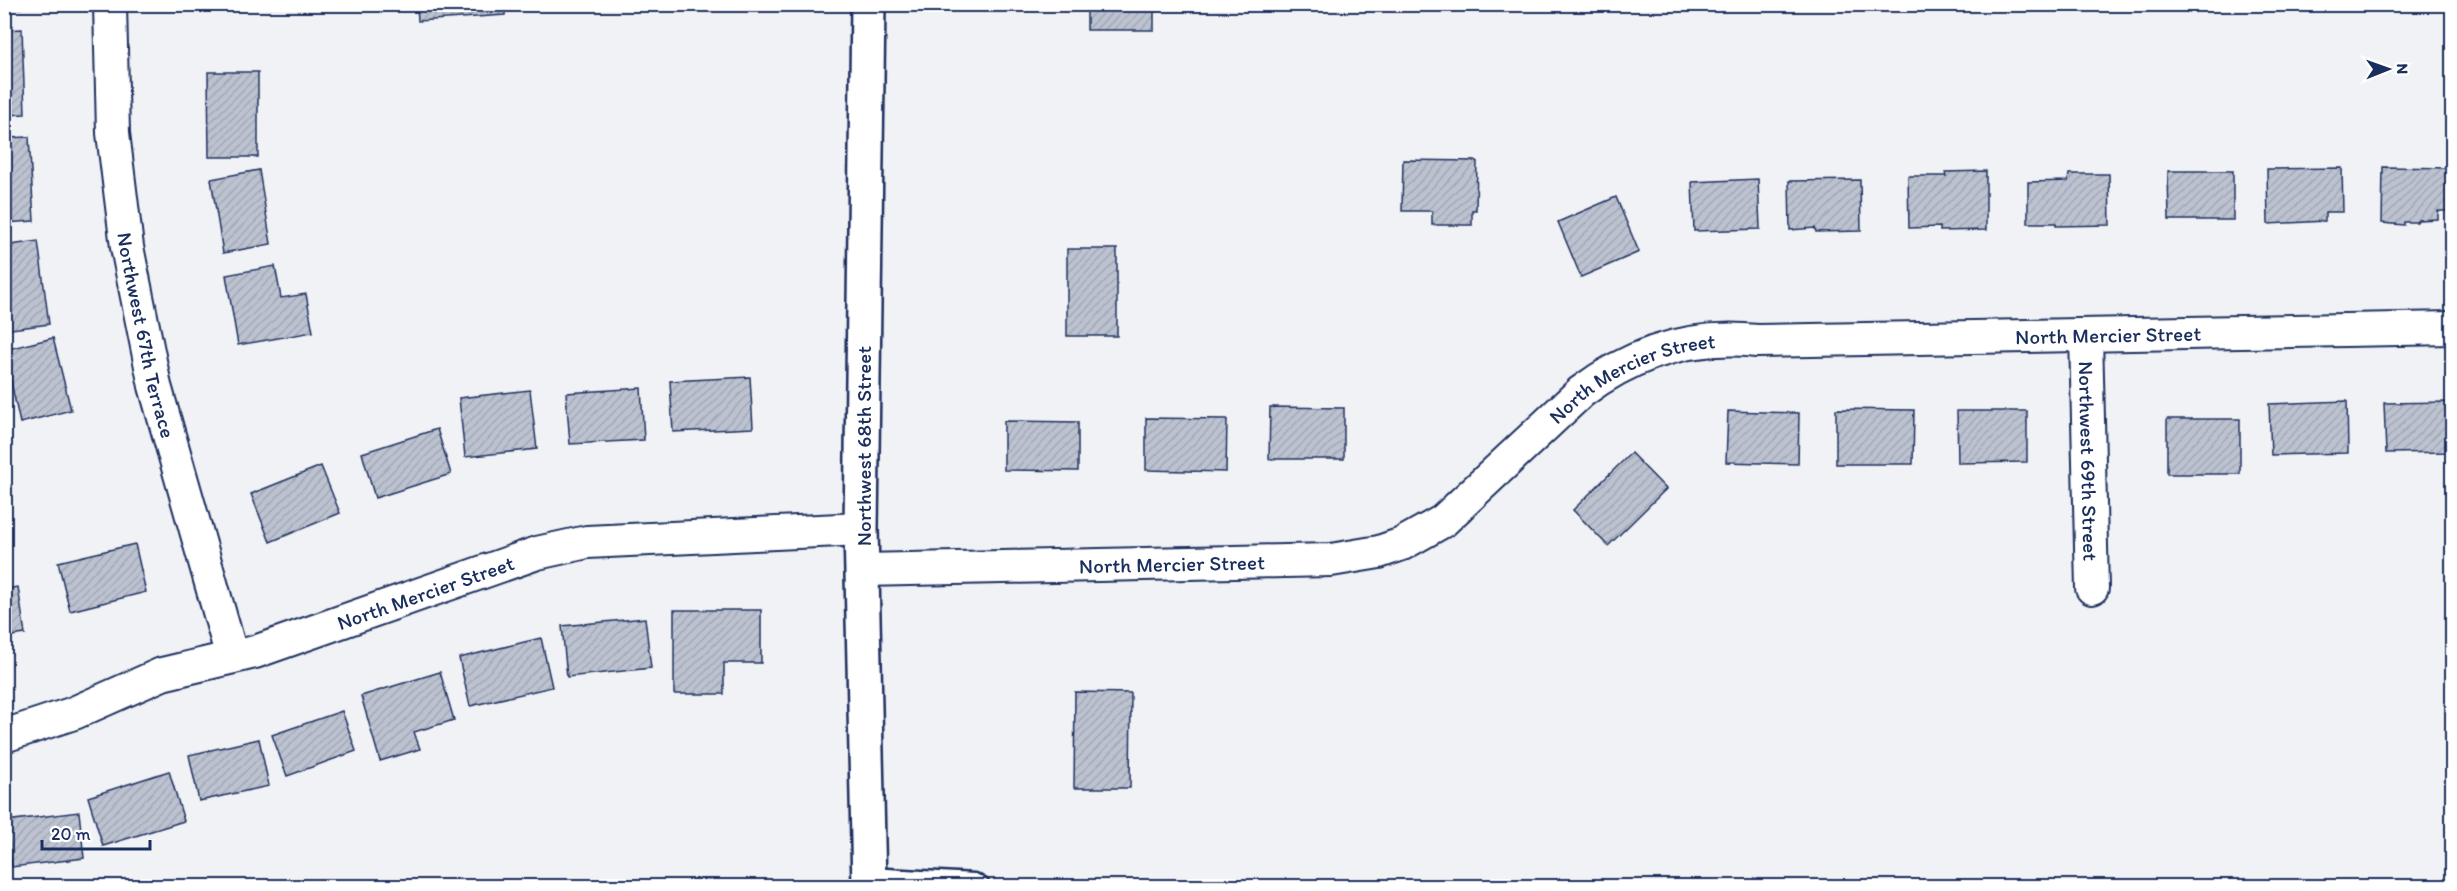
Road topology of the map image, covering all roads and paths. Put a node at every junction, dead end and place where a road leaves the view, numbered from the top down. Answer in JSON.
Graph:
{"nodes":[{"id":1,"x":110,"y":4,"type":"edge"},
{"id":2,"x":868,"y":4,"type":"edge"},
{"id":3,"x":2452,"y":328,"type":"edge"},
{"id":4,"x":2086,"y":335,"type":"junction"},
{"id":5,"x":861,"y":529,"type":"junction"},
{"id":6,"x":863,"y":570,"type":"junction"},
{"id":7,"x":2092,"y":588,"type":"dead end"},
{"id":8,"x":232,"y":657,"type":"junction"},
{"id":9,"x":4,"y":736,"type":"edge"},
{"id":10,"x":869,"y":881,"type":"edge"},
{"id":11,"x":981,"y":886,"type":"edge"}],
"edges":[{"from":1,"to":8,"type":"street","name":"Northwest 67th Terrace"},
{"from":2,"to":5,"type":"main road","name":"Northwest 68th Street"},
{"from":3,"to":4,"type":"street","name":"North Mercier Street"},
{"from":4,"to":6,"type":"street","name":"North Mercier Street"},
{"from":4,"to":7,"type":"street","name":"Northwest 69th Street"},
{"from":5,"to":6,"type":"main road","name":"Northwest 68th Street"},
{"from":5,"to":8,"type":"street","name":"North Mercier Street"},
{"from":6,"to":10,"type":"main road","name":"Northwest 68th Street"},
{"from":8,"to":9,"type":"street","name":"North Mercier Street"},
{"from":10,"to":11,"type":"lane"}]}
